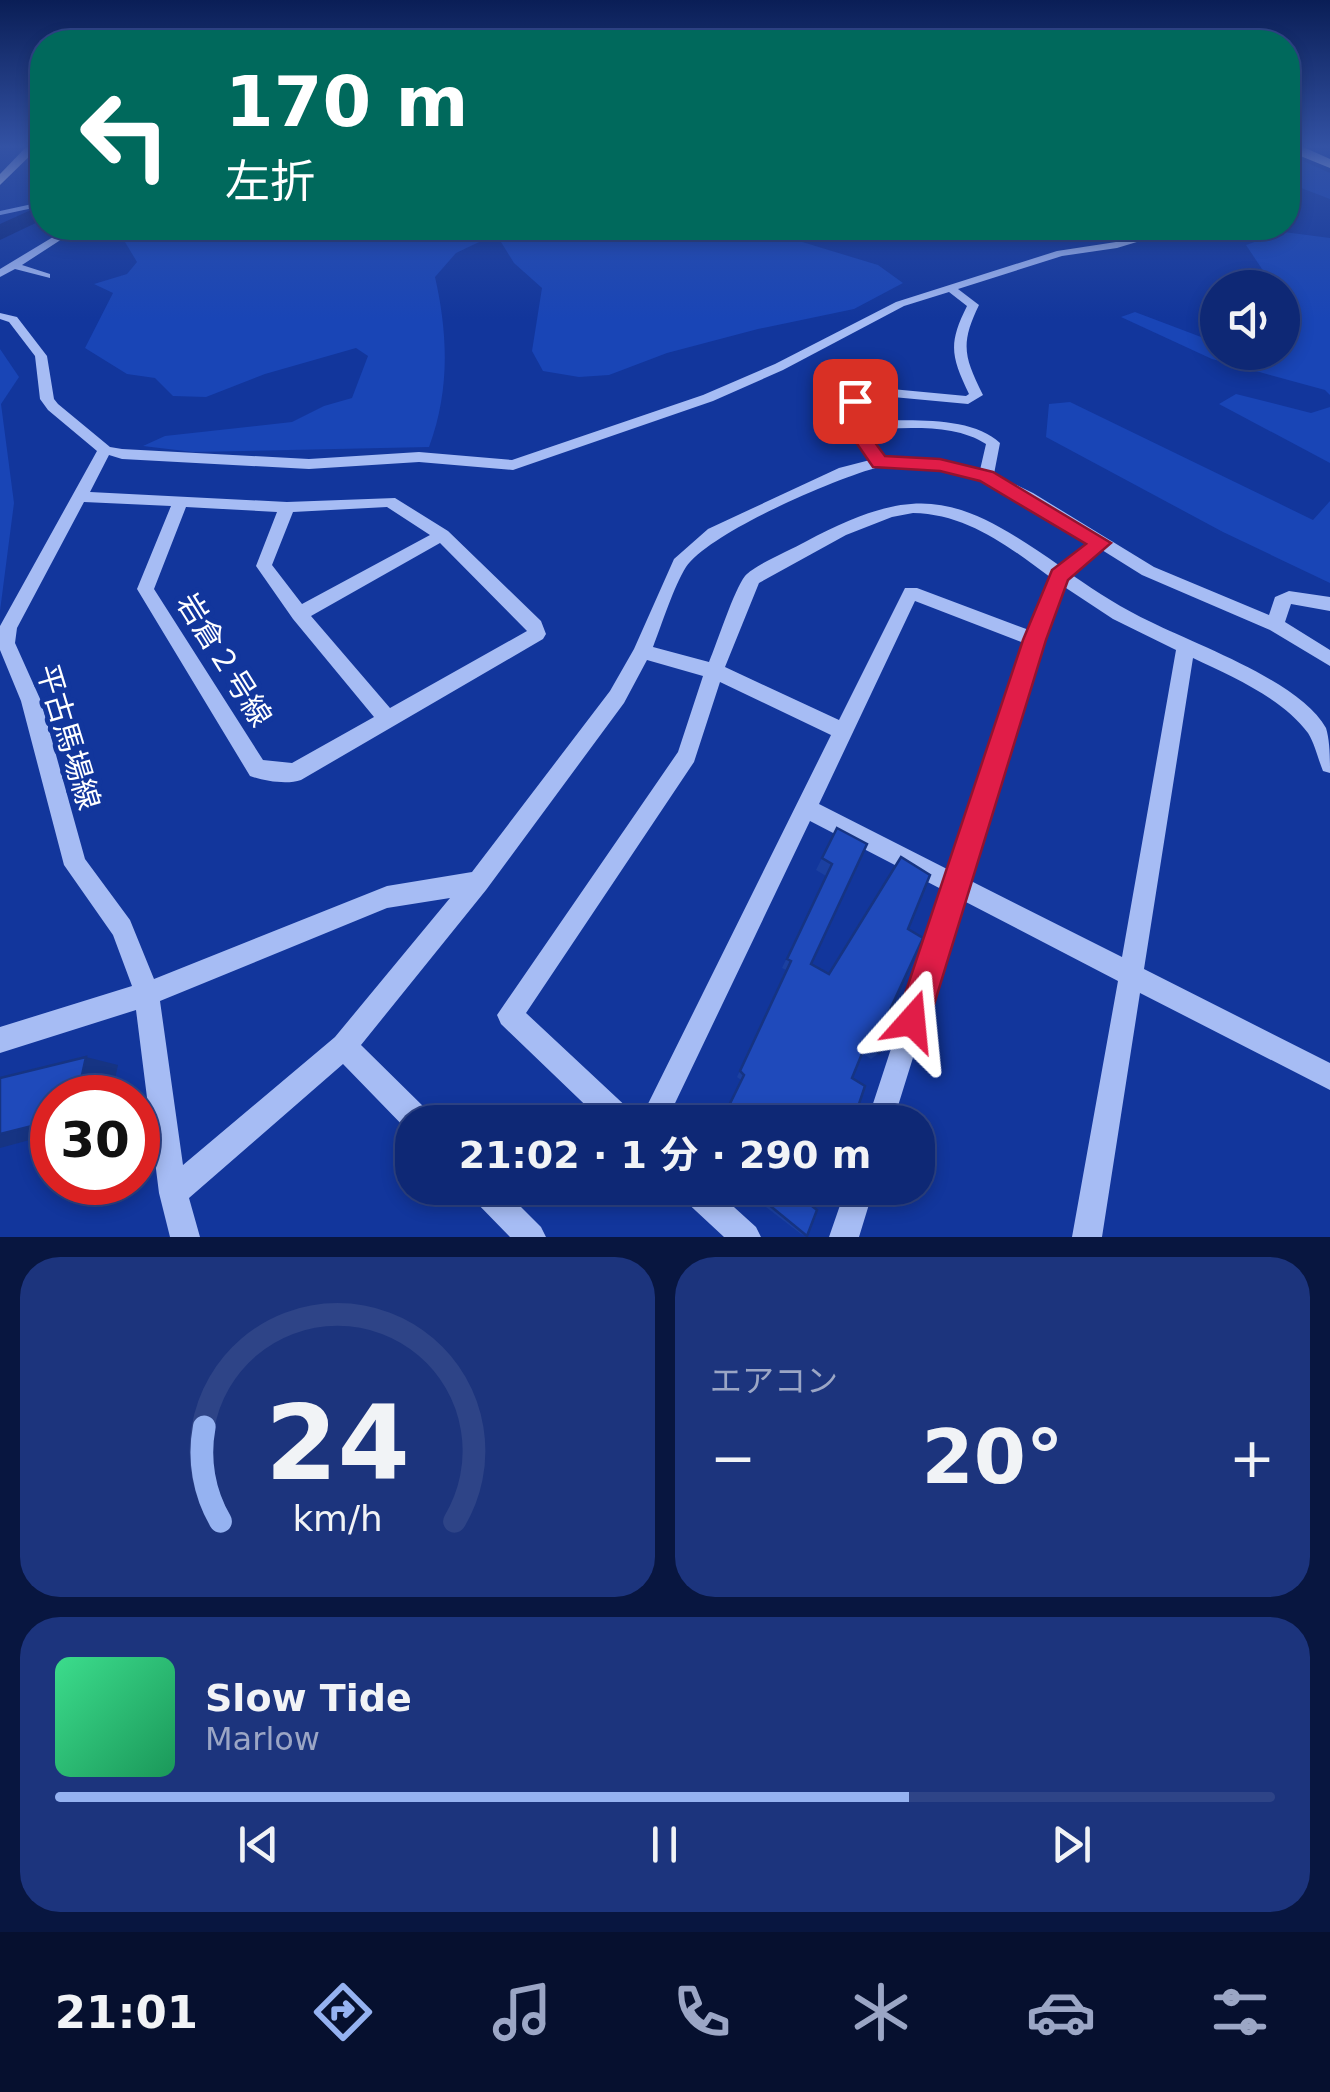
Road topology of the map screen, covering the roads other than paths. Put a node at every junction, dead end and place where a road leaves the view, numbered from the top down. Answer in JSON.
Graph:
{"nodes":[{"id":1,"x":55,"y":240,"type":"edge"},
{"id":2,"x":1135,"y":240,"type":"edge"},
{"id":3,"x":14,"y":266,"type":"junction"},
{"id":4,"x":0,"y":274,"type":"edge"},
{"id":5,"x":46,"y":276,"type":"dead end"},
{"id":6,"x":950,"y":288,"type":"junction"},
{"id":7,"x":0,"y":316,"type":"edge"},
{"id":8,"x":853,"y":425,"type":"junction"},
{"id":9,"x":105,"y":450,"type":"junction"},
{"id":10,"x":879,"y":462,"type":"junction"},
{"id":11,"x":986,"y":476,"type":"junction"},
{"id":12,"x":83,"y":498,"type":"junction"},
{"id":13,"x":180,"y":504,"type":"junction"},
{"id":14,"x":288,"y":506,"type":"junction"},
{"id":15,"x":442,"y":535,"type":"junction"},
{"id":16,"x":1100,"y":543,"type":"junction"},
{"id":17,"x":1059,"y":576,"type":"junction"},
{"id":18,"x":1330,"y":604,"type":"edge"},
{"id":19,"x":299,"y":614,"type":"junction"},
{"id":20,"x":1276,"y":626,"type":"junction"},
{"id":21,"x":1034,"y":640,"type":"junction"},
{"id":22,"x":1186,"y":648,"type":"junction"},
{"id":23,"x":642,"y":651,"type":"junction"},
{"id":24,"x":1330,"y":658,"type":"edge"},
{"id":25,"x":714,"y":671,"type":"junction"},
{"id":26,"x":388,"y":720,"type":"junction"},
{"id":27,"x":842,"y":732,"type":"junction"},
{"id":28,"x":1330,"y":764,"type":"edge"},
{"id":29,"x":806,"y":808,"type":"junction"},
{"id":30,"x":478,"y":882,"type":"junction"},
{"id":31,"x":956,"y":885,"type":"junction"},
{"id":32,"x":1132,"y":976,"type":"junction"},
{"id":33,"x":148,"y":994,"type":"junction"},
{"id":34,"x":0,"y":1040,"type":"edge"},
{"id":35,"x":344,"y":1046,"type":"junction"},
{"id":36,"x":1330,"y":1078,"type":"edge"},
{"id":37,"x":402,"y":1105,"type":"edge"},
{"id":38,"x":604,"y":1105,"type":"edge"},
{"id":39,"x":660,"y":1105,"type":"edge"},
{"id":40,"x":885,"y":1105,"type":"edge"},
{"id":41,"x":173,"y":1193,"type":"junction"},
{"id":42,"x":499,"y":1205,"type":"edge"},
{"id":43,"x":711,"y":1205,"type":"edge"},
{"id":44,"x":854,"y":1205,"type":"edge"},
{"id":45,"x":186,"y":1237,"type":"edge"},
{"id":46,"x":530,"y":1237,"type":"edge"},
{"id":47,"x":746,"y":1237,"type":"edge"},
{"id":48,"x":844,"y":1237,"type":"edge"},
{"id":49,"x":1087,"y":1237,"type":"edge"}],
"edges":[{"from":1,"to":3,"type":"street"},
{"from":2,"to":6,"type":"street"},
{"from":3,"to":4,"type":"street"},
{"from":3,"to":5,"type":"street"},
{"from":6,"to":8,"type":"street"},
{"from":6,"to":9,"type":"street"},
{"from":7,"to":9,"type":"street"},
{"from":8,"to":10,"type":"street"},
{"from":8,"to":11,"type":"street"},
{"from":9,"to":12,"type":"street","name":"平古馬場線"},
{"from":10,"to":11,"type":"street"},
{"from":10,"to":23,"type":"street"},
{"from":11,"to":16,"type":"street"},
{"from":12,"to":13,"type":"street"},
{"from":12,"to":33,"type":"street","name":"平古馬場線"},
{"from":13,"to":14,"type":"street"},
{"from":13,"to":26,"type":"street","name":"岩倉２号線"},
{"from":14,"to":15,"type":"street"},
{"from":14,"to":19,"type":"street"},
{"from":15,"to":19,"type":"street"},
{"from":15,"to":26,"type":"street"},
{"from":16,"to":17,"type":"street"},
{"from":16,"to":20,"type":"street"},
{"from":17,"to":21,"type":"street"},
{"from":17,"to":22,"type":"street"},
{"from":17,"to":25,"type":"street"},
{"from":18,"to":20,"type":"street"},
{"from":19,"to":26,"type":"street"},
{"from":20,"to":24,"type":"street"},
{"from":21,"to":27,"type":"street"},
{"from":21,"to":31,"type":"street"},
{"from":22,"to":28,"type":"street"},
{"from":22,"to":32,"type":"street"},
{"from":23,"to":25,"type":"street"},
{"from":23,"to":30,"type":"street"},
{"from":25,"to":27,"type":"street"},
{"from":25,"to":38,"type":"street"},
{"from":27,"to":29,"type":"street"},
{"from":29,"to":31,"type":"street"},
{"from":29,"to":39,"type":"street"},
{"from":30,"to":33,"type":"street"},
{"from":30,"to":35,"type":"street"},
{"from":31,"to":32,"type":"street"},
{"from":31,"to":40,"type":"street"},
{"from":32,"to":36,"type":"street"},
{"from":32,"to":49,"type":"street"},
{"from":33,"to":34,"type":"street"},
{"from":33,"to":41,"type":"street","name":"平古馬場線"},
{"from":35,"to":37,"type":"street"},
{"from":35,"to":41,"type":"street"},
{"from":41,"to":45,"type":"street","name":"平古馬場線"},
{"from":42,"to":46,"type":"street"},
{"from":43,"to":47,"type":"street"},
{"from":44,"to":48,"type":"street"}]}
